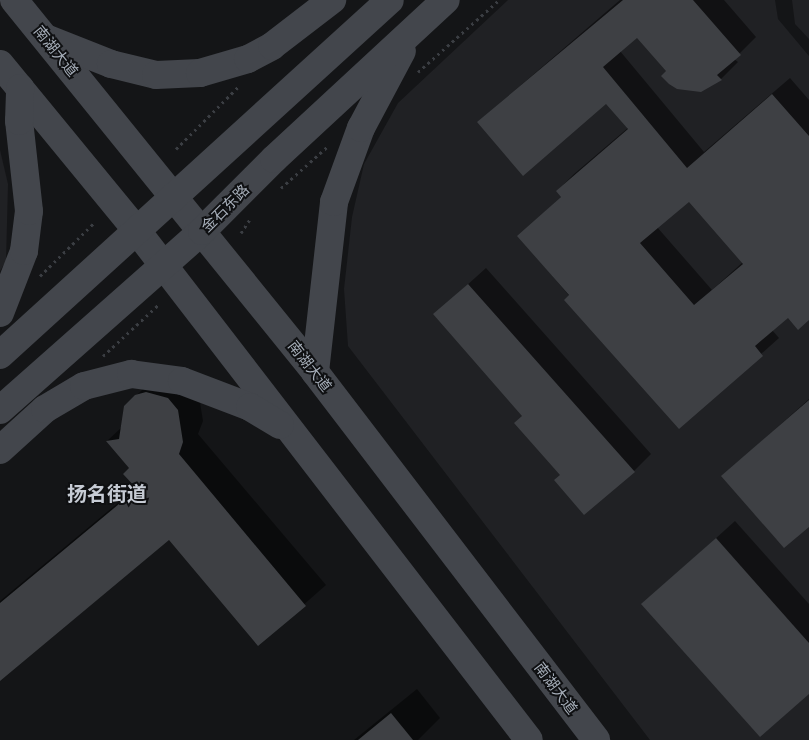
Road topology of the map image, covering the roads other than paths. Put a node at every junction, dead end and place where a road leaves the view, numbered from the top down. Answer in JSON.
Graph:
{"nodes":[{"id":1,"x":14,"y":0,"type":"edge"},
{"id":2,"x":332,"y":0,"type":"edge"},
{"id":3,"x":390,"y":0,"type":"edge"},
{"id":4,"x":446,"y":0,"type":"edge"},
{"id":5,"x":416,"y":28,"type":"junction"},
{"id":6,"x":45,"y":38,"type":"junction"},
{"id":7,"x":0,"y":64,"type":"edge"},
{"id":8,"x":20,"y":88,"type":"junction"},
{"id":9,"x":175,"y":196,"type":"junction"},
{"id":10,"x":137,"y":231,"type":"junction"},
{"id":11,"x":202,"y":231,"type":"junction"},
{"id":12,"x":164,"y":265,"type":"junction"},
{"id":13,"x":0,"y":313,"type":"edge"},
{"id":14,"x":0,"y":355,"type":"edge"},
{"id":15,"x":315,"y":372,"type":"junction"},
{"id":16,"x":0,"y":410,"type":"edge"},
{"id":17,"x":292,"y":431,"type":"junction"},
{"id":18,"x":0,"y":450,"type":"edge"},
{"id":19,"x":529,"y":740,"type":"edge"},
{"id":20,"x":596,"y":740,"type":"edge"}],
"edges":[{"from":1,"to":6,"type":"main road","name":"南湖大道"},
{"from":2,"to":6,"type":"main road"},
{"from":3,"to":9,"type":"main road"},
{"from":4,"to":5,"type":"main road","name":"金石东路"},
{"from":5,"to":11,"type":"main road","name":"金石东路"},
{"from":5,"to":15,"type":"main road"},
{"from":6,"to":9,"type":"main road","name":"南湖大道"},
{"from":7,"to":8,"type":"main road"},
{"from":8,"to":10,"type":"main road"},
{"from":8,"to":13,"type":"main road"},
{"from":9,"to":10,"type":"main road"},
{"from":9,"to":11,"type":"main road","name":"南湖大道"},
{"from":10,"to":12,"type":"main road"},
{"from":10,"to":14,"type":"main road"},
{"from":11,"to":12,"type":"main road","name":"金石东路"},
{"from":11,"to":15,"type":"main road","name":"南湖大道"},
{"from":12,"to":16,"type":"main road","name":"金石东路"},
{"from":12,"to":17,"type":"main road"},
{"from":15,"to":20,"type":"main road","name":"南湖大道"},
{"from":17,"to":18,"type":"main road"},
{"from":17,"to":19,"type":"main road"}]}
